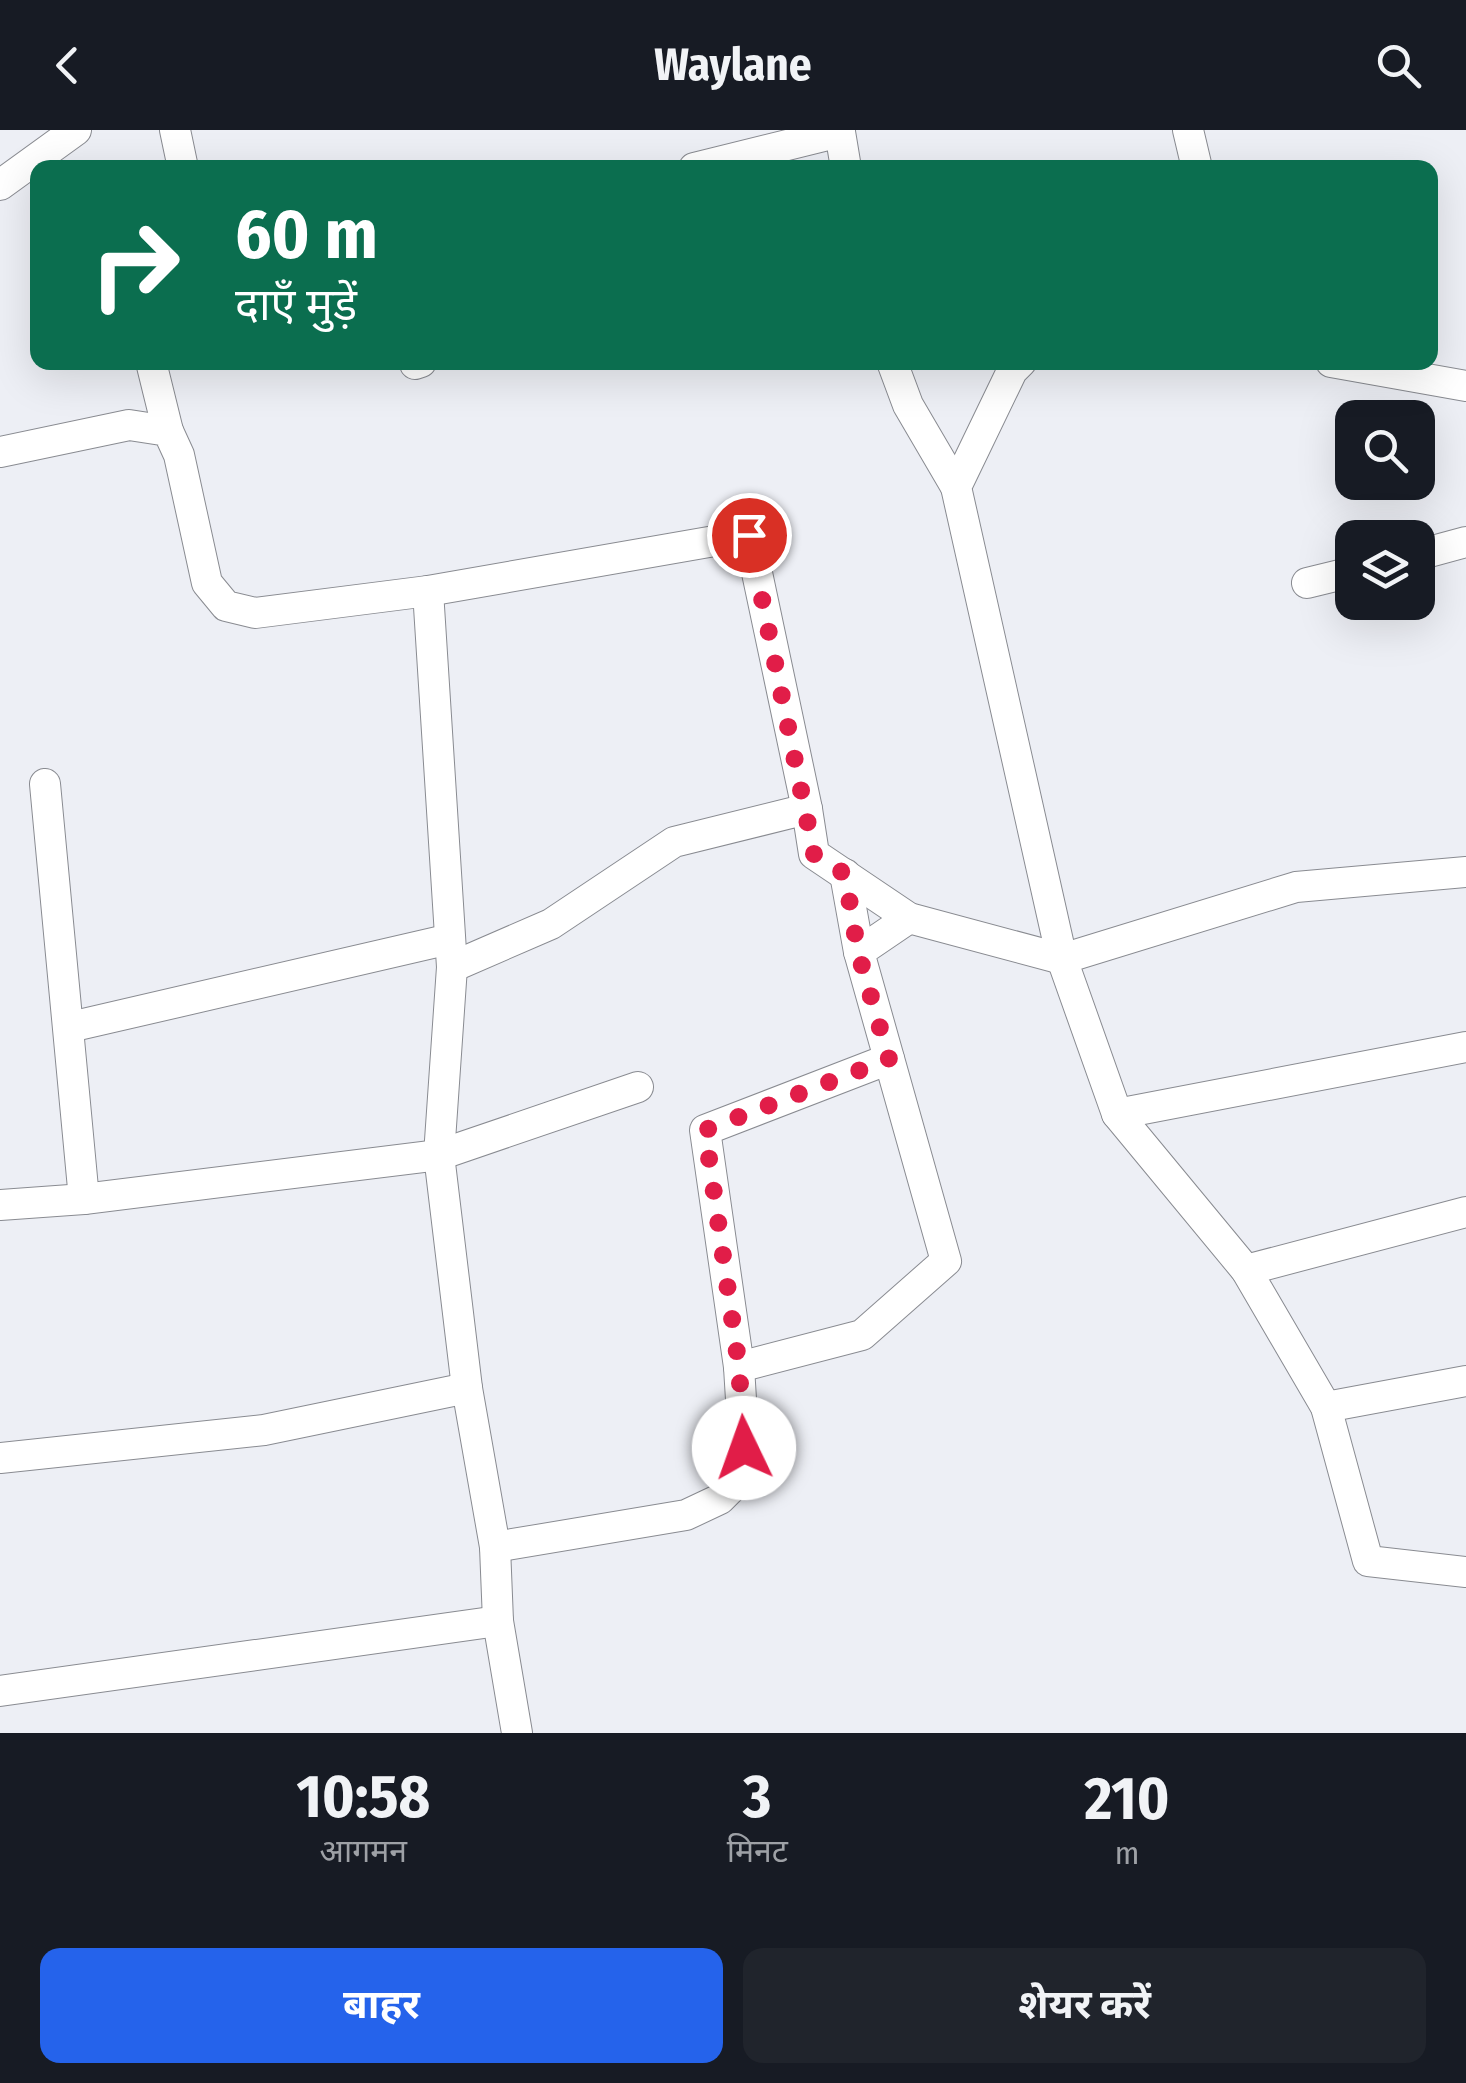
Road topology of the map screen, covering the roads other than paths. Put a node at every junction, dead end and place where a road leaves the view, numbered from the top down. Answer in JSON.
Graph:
{"nodes":[{"id":1,"x":76,"y":130,"type":"edge"},
{"id":2,"x":176,"y":130,"type":"edge"},
{"id":3,"x":1188,"y":130,"type":"edge"},
{"id":4,"x":839,"y":131,"type":"edge"},
{"id":5,"x":35,"y":160,"type":"edge"},
{"id":6,"x":181,"y":160,"type":"edge"},
{"id":7,"x":725,"y":160,"type":"edge"},
{"id":8,"x":844,"y":160,"type":"edge"},
{"id":9,"x":1195,"y":160,"type":"edge"},
{"id":10,"x":30,"y":163,"type":"edge"},
{"id":11,"x":0,"y":185,"type":"edge"},
{"id":12,"x":152,"y":370,"type":"edge"},
{"id":13,"x":895,"y":370,"type":"edge"},
{"id":14,"x":1014,"y":370,"type":"edge"},
{"id":15,"x":1376,"y":370,"type":"edge"},
{"id":16,"x":1466,"y":386,"type":"edge"},
{"id":17,"x":168,"y":431,"type":"junction"},
{"id":18,"x":0,"y":452,"type":"edge"},
{"id":19,"x":956,"y":487,"type":"junction"},
{"id":20,"x":1466,"y":542,"type":"edge"},
{"id":21,"x":1435,"y":550,"type":"edge"},
{"id":22,"x":1335,"y":576,"type":"edge"},
{"id":23,"x":1307,"y":583,"type":"dead end"},
{"id":24,"x":428,"y":591,"type":"junction"},
{"id":25,"x":45,"y":784,"type":"dead end"},
{"id":26,"x":807,"y":810,"type":"junction"},
{"id":27,"x":1466,"y":872,"type":"edge"},
{"id":28,"x":845,"y":874,"type":"junction"},
{"id":29,"x":909,"y":918,"type":"junction"},
{"id":30,"x":858,"y":952,"type":"junction"},
{"id":31,"x":451,"y":953,"type":"junction"},
{"id":32,"x":1062,"y":959,"type":"junction"},
{"id":33,"x":70,"y":1028,"type":"junction"},
{"id":34,"x":1466,"y":1047,"type":"edge"},
{"id":35,"x":889,"y":1059,"type":"junction"},
{"id":36,"x":638,"y":1087,"type":"dead end"},
{"id":37,"x":1117,"y":1114,"type":"junction"},
{"id":38,"x":438,"y":1155,"type":"junction"},
{"id":39,"x":84,"y":1199,"type":"junction"},
{"id":40,"x":0,"y":1206,"type":"edge"},
{"id":41,"x":1466,"y":1212,"type":"edge"},
{"id":42,"x":1246,"y":1270,"type":"junction"},
{"id":43,"x":739,"y":1367,"type":"junction"},
{"id":44,"x":1466,"y":1381,"type":"edge"},
{"id":45,"x":467,"y":1388,"type":"junction"},
{"id":46,"x":1326,"y":1407,"type":"junction"},
{"id":47,"x":0,"y":1458,"type":"edge"},
{"id":48,"x":495,"y":1548,"type":"junction"},
{"id":49,"x":1466,"y":1572,"type":"edge"},
{"id":50,"x":498,"y":1620,"type":"junction"},
{"id":51,"x":0,"y":1691,"type":"edge"},
{"id":52,"x":517,"y":1733,"type":"edge"}],
"edges":[{"from":1,"to":5,"type":"street"},
{"from":2,"to":6,"type":"street"},
{"from":3,"to":9,"type":"street"},
{"from":4,"to":7,"type":"street"},
{"from":4,"to":8,"type":"street"},
{"from":10,"to":11,"type":"street"},
{"from":12,"to":17,"type":"street"},
{"from":13,"to":19,"type":"street"},
{"from":14,"to":19,"type":"street"},
{"from":15,"to":16,"type":"street"},
{"from":17,"to":18,"type":"street"},
{"from":17,"to":24,"type":"street"},
{"from":19,"to":32,"type":"street"},
{"from":20,"to":21,"type":"street"},
{"from":22,"to":23,"type":"street"},
{"from":24,"to":26,"type":"street"},
{"from":24,"to":31,"type":"street"},
{"from":25,"to":33,"type":"street"},
{"from":26,"to":28,"type":"street"},
{"from":26,"to":31,"type":"street"},
{"from":27,"to":32,"type":"street"},
{"from":28,"to":29,"type":"street"},
{"from":28,"to":30,"type":"street"},
{"from":29,"to":30,"type":"street"},
{"from":29,"to":32,"type":"street"},
{"from":30,"to":35,"type":"street"},
{"from":31,"to":33,"type":"street"},
{"from":31,"to":38,"type":"street"},
{"from":32,"to":37,"type":"street"},
{"from":33,"to":39,"type":"street"},
{"from":34,"to":37,"type":"street"},
{"from":35,"to":43,"type":"street"},
{"from":35,"to":43,"type":"street"},
{"from":36,"to":38,"type":"street"},
{"from":37,"to":42,"type":"street"},
{"from":38,"to":39,"type":"street"},
{"from":38,"to":45,"type":"street"},
{"from":39,"to":40,"type":"street"},
{"from":41,"to":42,"type":"street"},
{"from":42,"to":46,"type":"street"},
{"from":43,"to":48,"type":"street"},
{"from":44,"to":46,"type":"street"},
{"from":45,"to":47,"type":"street"},
{"from":45,"to":48,"type":"street"},
{"from":46,"to":49,"type":"street"},
{"from":48,"to":50,"type":"street"},
{"from":50,"to":51,"type":"street"},
{"from":50,"to":52,"type":"street"}]}
